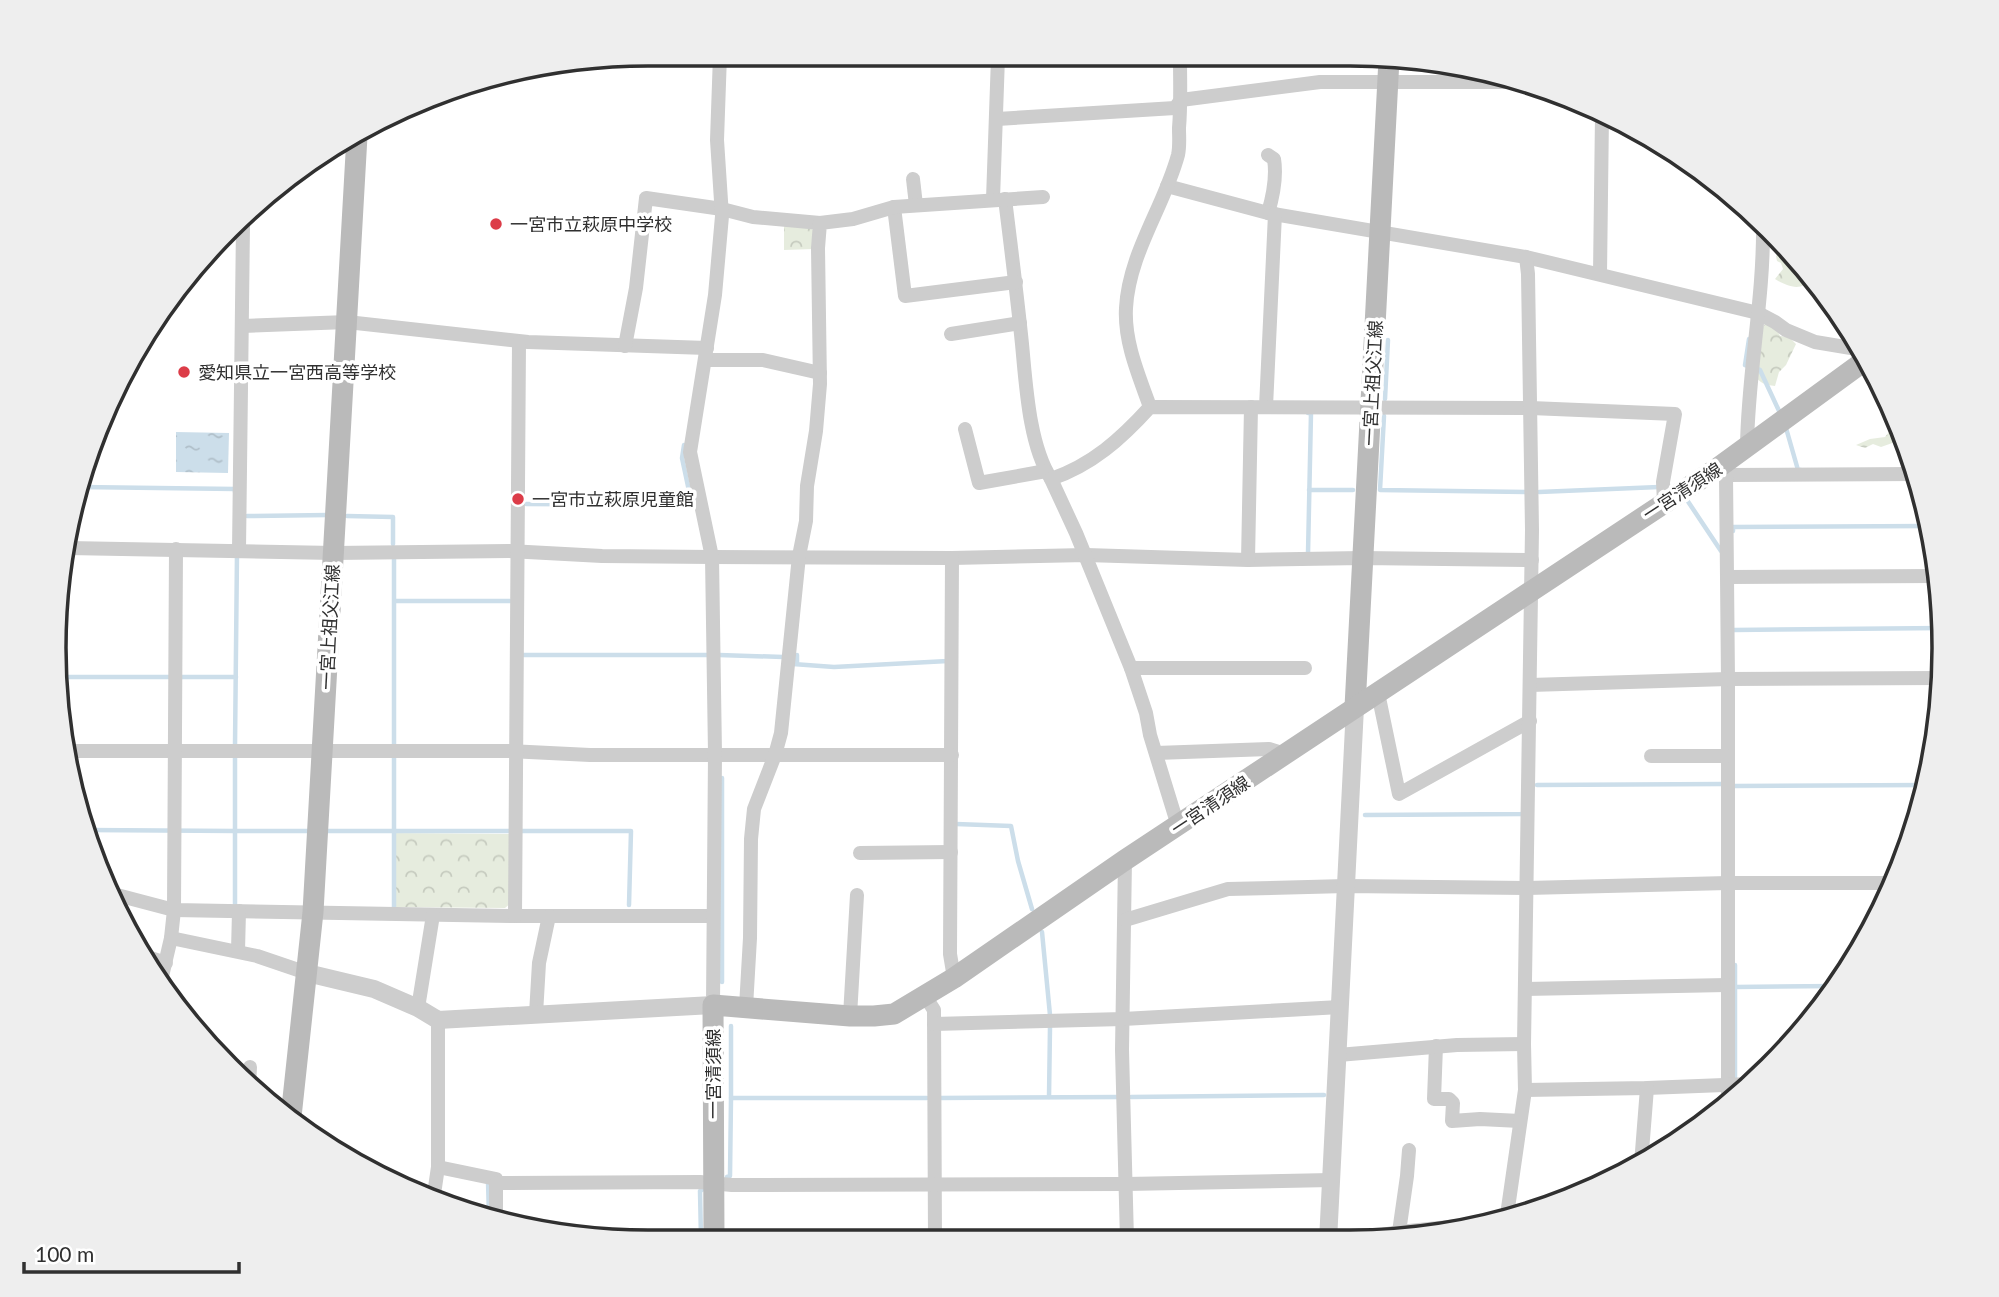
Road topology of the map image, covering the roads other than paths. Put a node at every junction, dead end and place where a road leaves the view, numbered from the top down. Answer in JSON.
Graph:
{"nodes":[{"id":1,"x":719,"y":66,"type":"edge"},
{"id":2,"x":998,"y":66,"type":"edge"},
{"id":3,"x":1180,"y":66,"type":"edge"},
{"id":4,"x":1388,"y":68,"type":"edge"},
{"id":5,"x":1387,"y":82,"type":"junction"},
{"id":6,"x":1482,"y":82,"type":"edge"},
{"id":7,"x":1181,"y":100,"type":"junction"},
{"id":8,"x":997,"y":120,"type":"junction"},
{"id":9,"x":1602,"y":124,"type":"edge"},
{"id":10,"x":357,"y":144,"type":"edge"},
{"id":11,"x":1268,"y":155,"type":"dead end"},
{"id":12,"x":913,"y":179,"type":"dead end"},
{"id":13,"x":1167,"y":186,"type":"junction"},
{"id":14,"x":1043,"y":197,"type":"dead end"},
{"id":15,"x":999,"y":199,"type":"junction"},
{"id":16,"x":916,"y":205,"type":"junction"},
{"id":17,"x":894,"y":207,"type":"junction"},
{"id":18,"x":722,"y":209,"type":"junction"},
{"id":19,"x":1271,"y":214,"type":"junction"},
{"id":20,"x":820,"y":223,"type":"junction"},
{"id":21,"x":243,"y":231,"type":"edge"},
{"id":22,"x":1380,"y":232,"type":"junction"},
{"id":23,"x":1763,"y":238,"type":"edge"},
{"id":24,"x":1525,"y":257,"type":"junction"},
{"id":25,"x":1601,"y":274,"type":"junction"},
{"id":26,"x":1016,"y":282,"type":"junction"},
{"id":27,"x":1758,"y":313,"type":"junction"},
{"id":28,"x":347,"y":322,"type":"junction"},
{"id":29,"x":1020,"y":323,"type":"junction"},
{"id":30,"x":242,"y":326,"type":"junction"},
{"id":31,"x":951,"y":334,"type":"dead end"},
{"id":32,"x":519,"y":342,"type":"junction"},
{"id":33,"x":625,"y":346,"type":"junction"},
{"id":34,"x":1848,"y":348,"type":"edge"},
{"id":35,"x":706,"y":354,"type":"junction"},
{"id":36,"x":1858,"y":364,"type":"edge"},
{"id":37,"x":820,"y":373,"type":"junction"},
{"id":38,"x":1150,"y":407,"type":"junction"},
{"id":39,"x":1258,"y":407,"type":"junction"},
{"id":40,"x":1370,"y":408,"type":"junction"},
{"id":41,"x":1531,"y":408,"type":"junction"},
{"id":42,"x":965,"y":429,"type":"dead end"},
{"id":43,"x":1746,"y":446,"type":"junction"},
{"id":44,"x":1723,"y":471,"type":"junction"},
{"id":45,"x":1906,"y":474,"type":"edge"},
{"id":46,"x":1049,"y":475,"type":"junction"},
{"id":47,"x":1664,"y":502,"type":"junction"},
{"id":48,"x":76,"y":548,"type":"edge"},
{"id":49,"x":176,"y":549,"type":"junction"},
{"id":50,"x":239,"y":550,"type":"junction"},
{"id":51,"x":519,"y":552,"type":"junction"},
{"id":52,"x":334,"y":553,"type":"junction"},
{"id":53,"x":1086,"y":555,"type":"junction"},
{"id":54,"x":799,"y":556,"type":"junction"},
{"id":55,"x":712,"y":557,"type":"junction"},
{"id":56,"x":952,"y":558,"type":"junction"},
{"id":57,"x":1362,"y":558,"type":"junction"},
{"id":58,"x":1248,"y":560,"type":"junction"},
{"id":59,"x":1532,"y":560,"type":"junction"},
{"id":60,"x":1928,"y":576,"type":"edge"},
{"id":61,"x":1728,"y":577,"type":"junction"},
{"id":62,"x":1532,"y":593,"type":"junction"},
{"id":63,"x":1131,"y":668,"type":"junction"},
{"id":64,"x":1304,"y":668,"type":"dead end"},
{"id":65,"x":1931,"y":678,"type":"edge"},
{"id":66,"x":1728,"y":679,"type":"junction"},
{"id":67,"x":1530,"y":685,"type":"junction"},
{"id":68,"x":1378,"y":693,"type":"junction"},
{"id":69,"x":1355,"y":708,"type":"junction"},
{"id":70,"x":1530,"y":721,"type":"junction"},
{"id":71,"x":175,"y":750,"type":"junction"},
{"id":72,"x":76,"y":751,"type":"edge"},
{"id":73,"x":322,"y":751,"type":"junction"},
{"id":74,"x":517,"y":752,"type":"junction"},
{"id":75,"x":1156,"y":753,"type":"junction"},
{"id":76,"x":715,"y":754,"type":"junction"},
{"id":77,"x":1285,"y":754,"type":"junction"},
{"id":78,"x":775,"y":755,"type":"junction"},
{"id":79,"x":952,"y":755,"type":"junction"},
{"id":80,"x":1651,"y":756,"type":"dead end"},
{"id":81,"x":1727,"y":756,"type":"junction"},
{"id":82,"x":1178,"y":826,"type":"junction"},
{"id":83,"x":951,"y":852,"type":"junction"},
{"id":84,"x":860,"y":853,"type":"dead end"},
{"id":85,"x":1125,"y":860,"type":"junction"},
{"id":86,"x":1728,"y":883,"type":"junction"},
{"id":87,"x":1883,"y":883,"type":"edge"},
{"id":88,"x":1346,"y":886,"type":"junction"},
{"id":89,"x":1527,"y":888,"type":"junction"},
{"id":90,"x":857,"y":895,"type":"dead end"},
{"id":91,"x":123,"y":896,"type":"edge"},
{"id":92,"x":174,"y":910,"type":"junction"},
{"id":93,"x":239,"y":911,"type":"junction"},
{"id":94,"x":313,"y":912,"type":"junction"},
{"id":95,"x":433,"y":915,"type":"junction"},
{"id":96,"x":515,"y":916,"type":"junction"},
{"id":97,"x":549,"y":916,"type":"junction"},
{"id":98,"x":712,"y":916,"type":"junction"},
{"id":99,"x":1125,"y":920,"type":"junction"},
{"id":100,"x":171,"y":938,"type":"junction"},
{"id":101,"x":238,"y":951,"type":"junction"},
{"id":102,"x":158,"y":960,"type":"edge"},
{"id":103,"x":166,"y":963,"type":"junction"},
{"id":104,"x":164,"y":970,"type":"edge"},
{"id":105,"x":307,"y":974,"type":"junction"},
{"id":106,"x":954,"y":978,"type":"junction"},
{"id":107,"x":1727,"y":985,"type":"junction"},
{"id":108,"x":1525,"y":989,"type":"junction"},
{"id":109,"x":925,"y":996,"type":"junction"},
{"id":110,"x":713,"y":1004,"type":"junction"},
{"id":111,"x":746,"y":1007,"type":"junction"},
{"id":112,"x":1340,"y":1007,"type":"junction"},
{"id":113,"x":418,"y":1008,"type":"junction"},
{"id":114,"x":537,"y":1014,"type":"junction"},
{"id":115,"x":850,"y":1016,"type":"junction"},
{"id":116,"x":1123,"y":1019,"type":"junction"},
{"id":117,"x":438,"y":1020,"type":"junction"},
{"id":118,"x":933,"y":1024,"type":"junction"},
{"id":119,"x":1524,"y":1044,"type":"junction"},
{"id":120,"x":1436,"y":1046,"type":"junction"},
{"id":121,"x":1338,"y":1055,"type":"junction"},
{"id":122,"x":250,"y":1067,"type":"dead end"},
{"id":123,"x":250,"y":1072,"type":"edge"},
{"id":124,"x":1728,"y":1084,"type":"junction"},
{"id":125,"x":1736,"y":1084,"type":"edge"},
{"id":126,"x":1647,"y":1088,"type":"junction"},
{"id":127,"x":1525,"y":1090,"type":"junction"},
{"id":128,"x":1728,"y":1091,"type":"edge"},
{"id":129,"x":292,"y":1108,"type":"edge"},
{"id":130,"x":1520,"y":1121,"type":"junction"},
{"id":131,"x":1409,"y":1150,"type":"dead end"},
{"id":132,"x":1642,"y":1152,"type":"edge"},
{"id":133,"x":438,"y":1167,"type":"junction"},
{"id":134,"x":1331,"y":1180,"type":"junction"},
{"id":135,"x":496,"y":1183,"type":"junction"},
{"id":136,"x":714,"y":1183,"type":"junction"},
{"id":137,"x":934,"y":1184,"type":"junction"},
{"id":138,"x":1126,"y":1184,"type":"junction"},
{"id":139,"x":435,"y":1189,"type":"edge"},
{"id":140,"x":1509,"y":1209,"type":"edge"},
{"id":141,"x":496,"y":1210,"type":"edge"},
{"id":142,"x":1399,"y":1228,"type":"edge"},
{"id":143,"x":714,"y":1230,"type":"edge"},
{"id":144,"x":935,"y":1230,"type":"edge"},
{"id":145,"x":1127,"y":1230,"type":"edge"},
{"id":146,"x":1329,"y":1230,"type":"edge"}],
"edges":[{"from":1,"to":18,"type":"street"},
{"from":2,"to":8,"type":"street"},
{"from":3,"to":7,"type":"street"},
{"from":4,"to":5,"type":"main road","name":"一宮上祖父江線"},
{"from":5,"to":6,"type":"street"},
{"from":5,"to":7,"type":"street"},
{"from":5,"to":22,"type":"main road","name":"一宮上祖父江線"},
{"from":7,"to":8,"type":"street"},
{"from":7,"to":13,"type":"street"},
{"from":8,"to":15,"type":"street"},
{"from":9,"to":25,"type":"street"},
{"from":10,"to":28,"type":"main road","name":"一宮上祖父江線"},
{"from":11,"to":19,"type":"street"},
{"from":12,"to":16,"type":"street"},
{"from":13,"to":19,"type":"street"},
{"from":13,"to":38,"type":"street"},
{"from":14,"to":15,"type":"street"},
{"from":15,"to":16,"type":"street"},
{"from":15,"to":26,"type":"street"},
{"from":16,"to":17,"type":"street"},
{"from":17,"to":20,"type":"street"},
{"from":17,"to":26,"type":"street"},
{"from":18,"to":20,"type":"street"},
{"from":18,"to":33,"type":"street"},
{"from":18,"to":35,"type":"street"},
{"from":19,"to":22,"type":"street"},
{"from":19,"to":39,"type":"street"},
{"from":20,"to":37,"type":"street"},
{"from":21,"to":30,"type":"street"},
{"from":22,"to":24,"type":"street"},
{"from":22,"to":40,"type":"main road","name":"一宮上祖父江線"},
{"from":23,"to":27,"type":"street"},
{"from":24,"to":25,"type":"street"},
{"from":24,"to":41,"type":"street"},
{"from":25,"to":27,"type":"street"},
{"from":26,"to":29,"type":"street"},
{"from":27,"to":34,"type":"street"},
{"from":27,"to":43,"type":"street"},
{"from":28,"to":30,"type":"street"},
{"from":28,"to":32,"type":"street"},
{"from":28,"to":52,"type":"main road","name":"一宮上祖父江線"},
{"from":29,"to":31,"type":"street"},
{"from":29,"to":46,"type":"street"},
{"from":30,"to":50,"type":"street"},
{"from":32,"to":33,"type":"street"},
{"from":32,"to":51,"type":"street"},
{"from":33,"to":35,"type":"street"},
{"from":35,"to":37,"type":"street"},
{"from":35,"to":55,"type":"street"},
{"from":36,"to":43,"type":"main road","name":"一宮清須線"},
{"from":37,"to":54,"type":"street"},
{"from":38,"to":39,"type":"street"},
{"from":38,"to":46,"type":"street"},
{"from":39,"to":40,"type":"street"},
{"from":39,"to":58,"type":"street"},
{"from":40,"to":41,"type":"street"},
{"from":40,"to":57,"type":"main road","name":"一宮上祖父江線"},
{"from":41,"to":47,"type":"street"},
{"from":41,"to":59,"type":"street"},
{"from":42,"to":46,"type":"street"},
{"from":43,"to":44,"type":"main road","name":"一宮清須線"},
{"from":44,"to":45,"type":"street"},
{"from":44,"to":47,"type":"main road","name":"一宮清須線"},
{"from":44,"to":61,"type":"street"},
{"from":46,"to":53,"type":"street"},
{"from":47,"to":62,"type":"main road","name":"一宮清須線"},
{"from":48,"to":49,"type":"street"},
{"from":49,"to":50,"type":"street"},
{"from":49,"to":71,"type":"street"},
{"from":50,"to":52,"type":"street"},
{"from":51,"to":52,"type":"street"},
{"from":51,"to":55,"type":"street"},
{"from":51,"to":74,"type":"street"},
{"from":52,"to":73,"type":"main road","name":"一宮上祖父江線"},
{"from":53,"to":56,"type":"street"},
{"from":53,"to":58,"type":"street"},
{"from":53,"to":63,"type":"street"},
{"from":54,"to":55,"type":"street"},
{"from":54,"to":56,"type":"street"},
{"from":54,"to":78,"type":"street"},
{"from":55,"to":76,"type":"street"},
{"from":56,"to":79,"type":"street"},
{"from":57,"to":58,"type":"street"},
{"from":57,"to":59,"type":"street"},
{"from":57,"to":69,"type":"main road","name":"一宮上祖父江線"},
{"from":59,"to":62,"type":"street"},
{"from":60,"to":61,"type":"street"},
{"from":61,"to":66,"type":"street"},
{"from":62,"to":67,"type":"street"},
{"from":62,"to":68,"type":"main road","name":"一宮清須線"},
{"from":63,"to":64,"type":"street"},
{"from":63,"to":75,"type":"street"},
{"from":65,"to":66,"type":"street"},
{"from":66,"to":67,"type":"street"},
{"from":66,"to":81,"type":"street"},
{"from":67,"to":70,"type":"street"},
{"from":68,"to":69,"type":"main road","name":"一宮清須線"},
{"from":68,"to":70,"type":"street"},
{"from":69,"to":77,"type":"main road","name":"一宮清須線"},
{"from":69,"to":88,"type":"street"},
{"from":70,"to":89,"type":"street"},
{"from":71,"to":72,"type":"street"},
{"from":71,"to":73,"type":"street"},
{"from":71,"to":92,"type":"street"},
{"from":73,"to":74,"type":"street"},
{"from":73,"to":94,"type":"main road","name":"一宮上祖父江線"},
{"from":74,"to":76,"type":"street"},
{"from":74,"to":96,"type":"street"},
{"from":75,"to":77,"type":"street"},
{"from":75,"to":82,"type":"street"},
{"from":76,"to":78,"type":"street"},
{"from":76,"to":98,"type":"street"},
{"from":77,"to":82,"type":"main road","name":"一宮清須線"},
{"from":78,"to":79,"type":"street"},
{"from":78,"to":111,"type":"street"},
{"from":79,"to":83,"type":"street"},
{"from":80,"to":81,"type":"street"},
{"from":81,"to":86,"type":"street"},
{"from":82,"to":85,"type":"main road","name":"一宮清須線"},
{"from":83,"to":84,"type":"street"},
{"from":83,"to":106,"type":"street"},
{"from":85,"to":99,"type":"street"},
{"from":85,"to":106,"type":"main road","name":"一宮清須線"},
{"from":86,"to":87,"type":"street"},
{"from":86,"to":89,"type":"street"},
{"from":86,"to":107,"type":"street"},
{"from":88,"to":89,"type":"street"},
{"from":88,"to":99,"type":"street"},
{"from":88,"to":112,"type":"street"},
{"from":89,"to":108,"type":"street"},
{"from":90,"to":115,"type":"street"},
{"from":91,"to":92,"type":"street"},
{"from":92,"to":93,"type":"street"},
{"from":92,"to":100,"type":"street"},
{"from":93,"to":94,"type":"street"},
{"from":93,"to":101,"type":"street"},
{"from":94,"to":95,"type":"street"},
{"from":94,"to":105,"type":"main road","name":"一宮上祖父江線"},
{"from":95,"to":96,"type":"street"},
{"from":95,"to":113,"type":"street"},
{"from":96,"to":97,"type":"street"},
{"from":97,"to":98,"type":"street"},
{"from":97,"to":114,"type":"street"},
{"from":98,"to":110,"type":"street"},
{"from":99,"to":116,"type":"street"},
{"from":100,"to":101,"type":"street"},
{"from":100,"to":103,"type":"street"},
{"from":101,"to":105,"type":"street"},
{"from":102,"to":103,"type":"street"},
{"from":103,"to":104,"type":"street"},
{"from":105,"to":113,"type":"street"},
{"from":105,"to":129,"type":"main road","name":"一宮上祖父江線"},
{"from":106,"to":109,"type":"main road","name":"一宮清須線"},
{"from":107,"to":108,"type":"street"},
{"from":107,"to":124,"type":"street"},
{"from":108,"to":119,"type":"street"},
{"from":109,"to":115,"type":"main road","name":"一宮清須線"},
{"from":109,"to":118,"type":"street"},
{"from":110,"to":111,"type":"main road","name":"一宮清須線"},
{"from":110,"to":114,"type":"street"},
{"from":110,"to":136,"type":"main road","name":"一宮清須線"},
{"from":111,"to":115,"type":"main road","name":"一宮清須線"},
{"from":112,"to":116,"type":"street"},
{"from":112,"to":121,"type":"street"},
{"from":113,"to":117,"type":"street"},
{"from":114,"to":117,"type":"street"},
{"from":116,"to":118,"type":"street"},
{"from":116,"to":138,"type":"street"},
{"from":117,"to":133,"type":"street"},
{"from":118,"to":137,"type":"street"},
{"from":119,"to":120,"type":"street"},
{"from":119,"to":127,"type":"street"},
{"from":120,"to":121,"type":"street"},
{"from":120,"to":130,"type":"street"},
{"from":121,"to":134,"type":"street"},
{"from":122,"to":123,"type":"street"},
{"from":124,"to":125,"type":"street"},
{"from":124,"to":126,"type":"street"},
{"from":124,"to":128,"type":"street"},
{"from":126,"to":127,"type":"street"},
{"from":126,"to":132,"type":"street"},
{"from":127,"to":130,"type":"street"},
{"from":130,"to":140,"type":"street"},
{"from":131,"to":142,"type":"street"},
{"from":133,"to":135,"type":"street"},
{"from":133,"to":139,"type":"street"},
{"from":134,"to":138,"type":"street"},
{"from":134,"to":146,"type":"street"},
{"from":135,"to":136,"type":"street"},
{"from":135,"to":141,"type":"street"},
{"from":136,"to":137,"type":"street"},
{"from":136,"to":143,"type":"main road","name":"一宮清須線"},
{"from":137,"to":138,"type":"street"},
{"from":137,"to":144,"type":"street"},
{"from":138,"to":145,"type":"street"}]}
